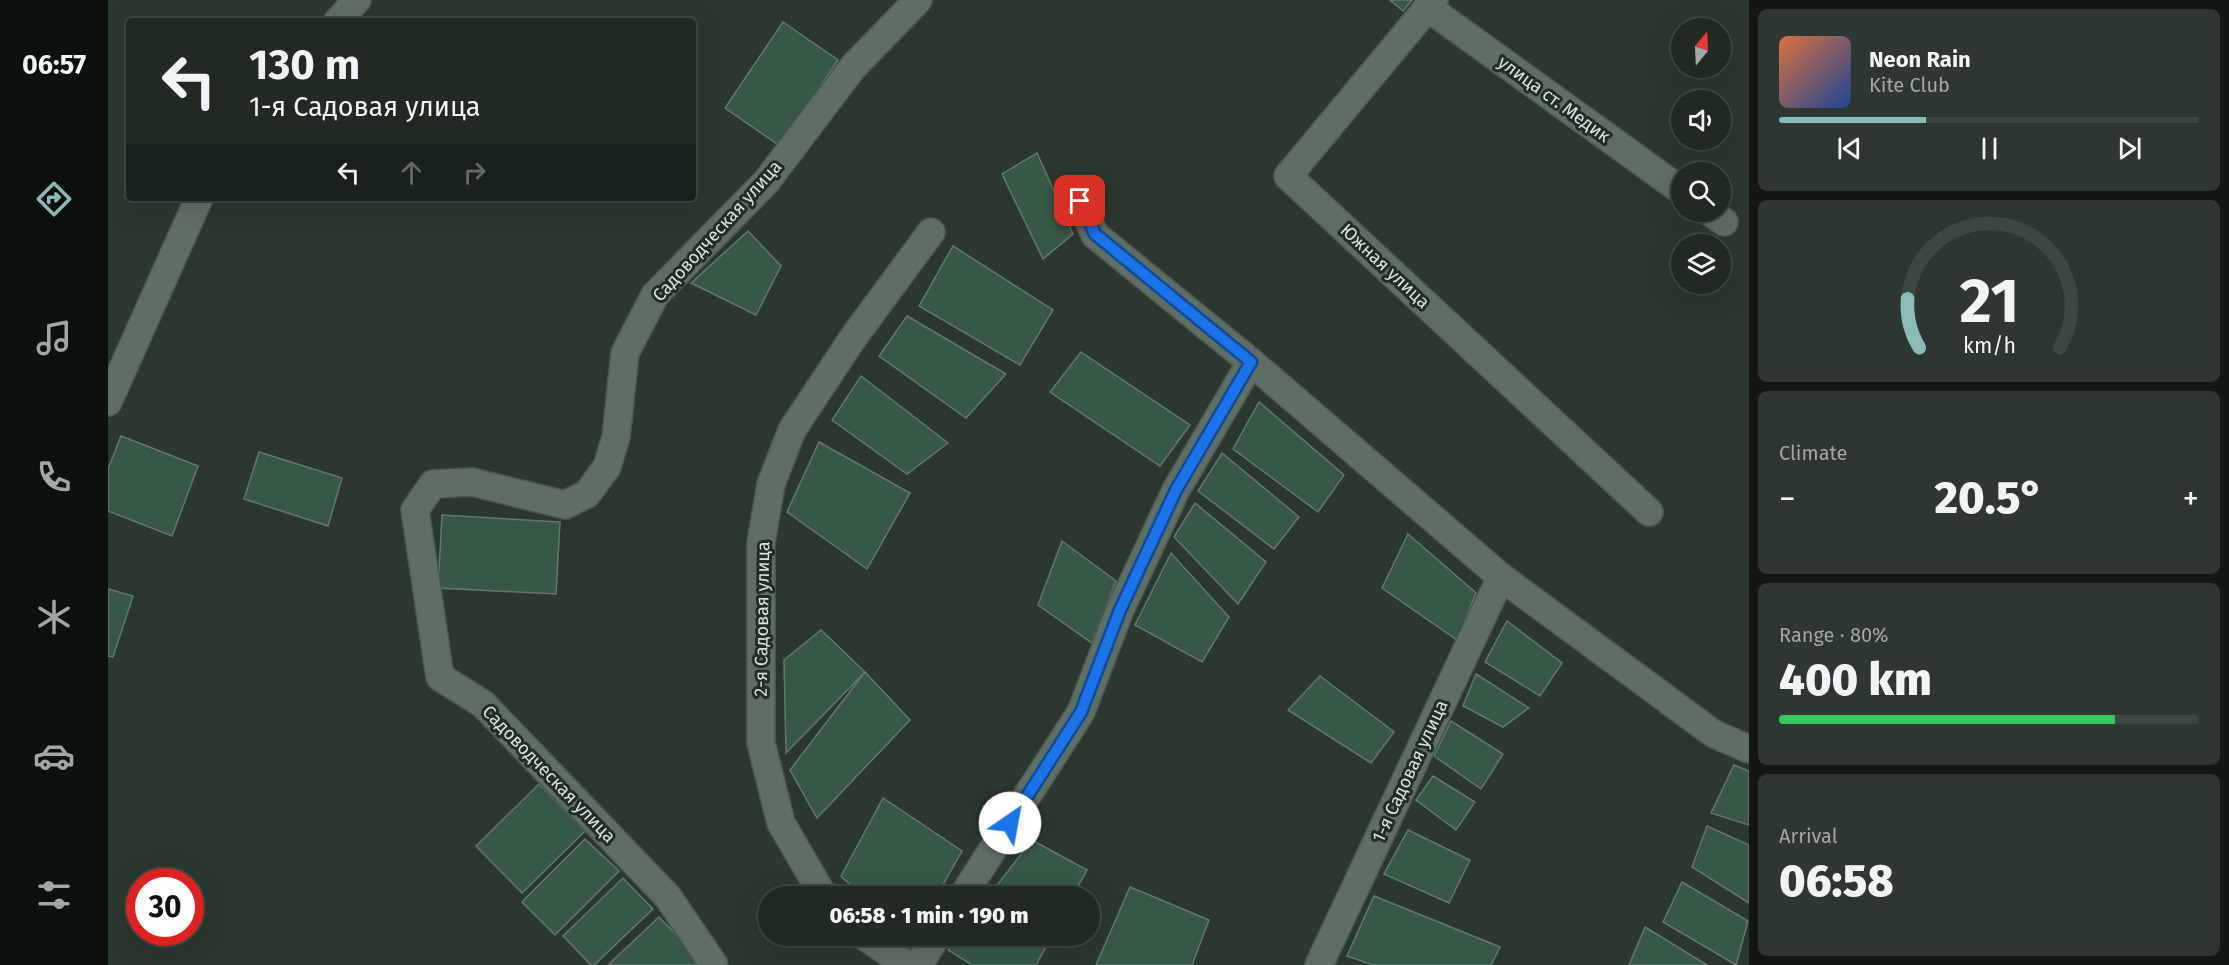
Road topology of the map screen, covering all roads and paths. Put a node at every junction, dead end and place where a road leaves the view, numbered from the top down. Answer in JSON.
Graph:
{"nodes":[{"id":1,"x":357,"y":0,"type":"edge"},
{"id":2,"x":918,"y":0,"type":"edge"},
{"id":3,"x":1430,"y":4,"type":"edge"},
{"id":4,"x":341,"y":18,"type":"edge"},
{"id":5,"x":1671,"y":183,"type":"edge"},
{"id":6,"x":198,"y":201,"type":"edge"},
{"id":7,"x":1080,"y":201,"type":"dead end"},
{"id":8,"x":931,"y":232,"type":"dead end"},
{"id":9,"x":1251,"y":362,"type":"junction"},
{"id":10,"x":108,"y":402,"type":"edge"},
{"id":11,"x":1649,"y":512,"type":"dead end"},
{"id":12,"x":1501,"y":578,"type":"junction"},
{"id":13,"x":1749,"y":749,"type":"edge"},
{"id":14,"x":818,"y":886,"type":"edge"},
{"id":15,"x":969,"y":886,"type":"edge"},
{"id":16,"x":879,"y":946,"type":"edge"},
{"id":17,"x":930,"y":946,"type":"edge"},
{"id":18,"x":714,"y":965,"type":"edge"},
{"id":19,"x":907,"y":965,"type":"edge"},
{"id":20,"x":918,"y":965,"type":"edge"},
{"id":21,"x":1318,"y":965,"type":"edge"}],
"edges":[{"from":1,"to":4,"type":"street"},
{"from":2,"to":18,"type":"street","name":"Садоводческая улица"},
{"from":3,"to":5,"type":"street","name":"улица ст. Медик"},
{"from":3,"to":11,"type":"street","name":"Южная улица"},
{"from":6,"to":10,"type":"street"},
{"from":7,"to":9,"type":"street"},
{"from":8,"to":14,"type":"street","name":"2-я Садовая улица"},
{"from":9,"to":12,"type":"street"},
{"from":9,"to":15,"type":"street"},
{"from":12,"to":13,"type":"street"},
{"from":12,"to":21,"type":"street","name":"1-я Садовая улица"},
{"from":16,"to":19,"type":"street"},
{"from":17,"to":20,"type":"street"}]}
